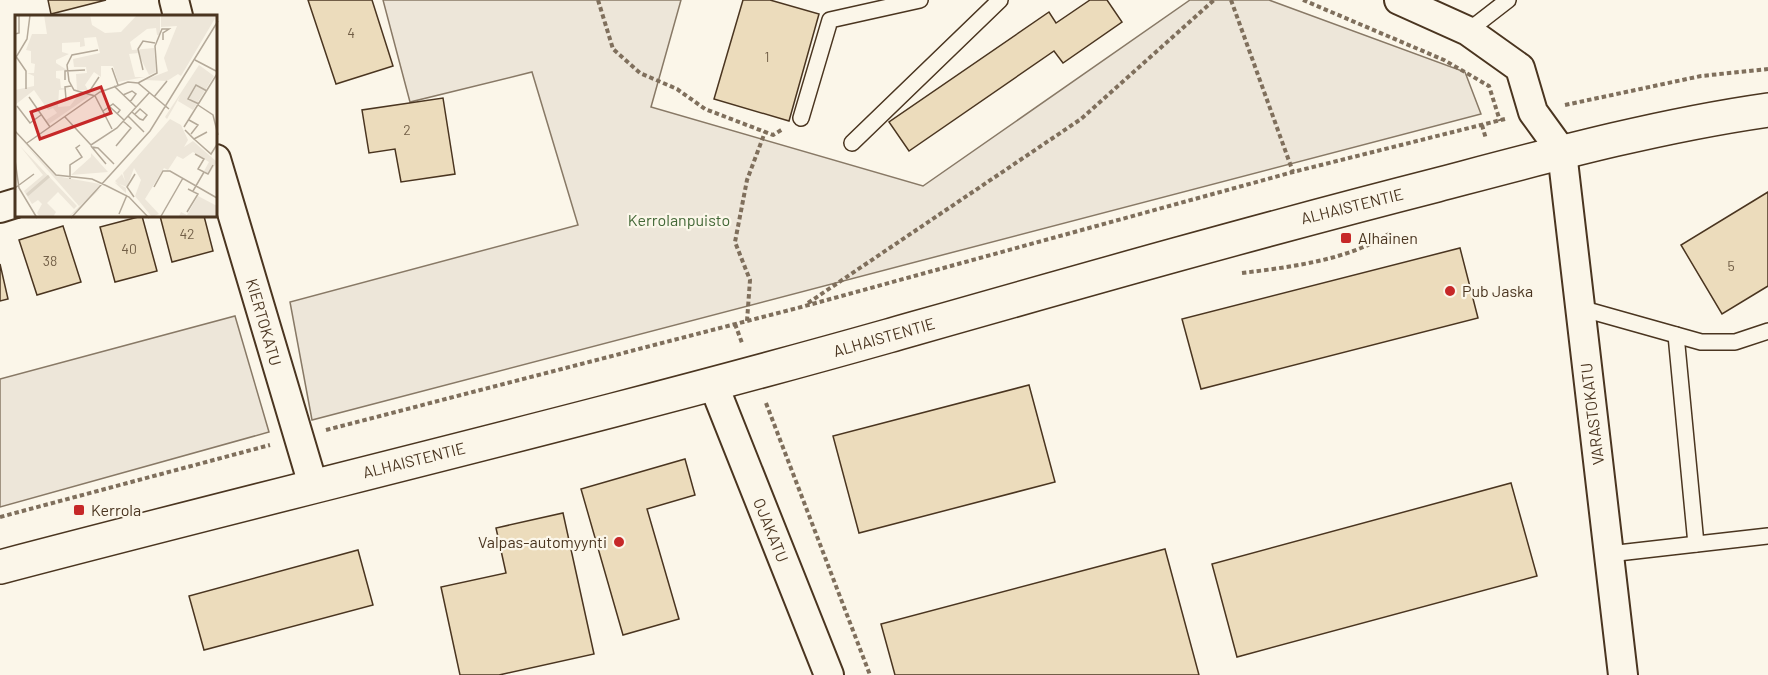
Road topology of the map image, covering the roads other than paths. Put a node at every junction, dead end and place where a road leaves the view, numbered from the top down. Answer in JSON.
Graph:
{"nodes":[{"id":1,"x":174,"y":0,"type":"edge"},
{"id":2,"x":920,"y":0,"type":"edge"},
{"id":3,"x":1000,"y":0,"type":"edge"},
{"id":4,"x":1399,"y":0,"type":"edge"},
{"id":5,"x":1508,"y":0,"type":"edge"},
{"id":6,"x":895,"y":2,"type":"edge"},
{"id":7,"x":178,"y":15,"type":"edge"},
{"id":8,"x":1468,"y":31,"type":"junction"},
{"id":9,"x":1768,"y":110,"type":"edge"},
{"id":10,"x":801,"y":117,"type":"road end"},
{"id":11,"x":852,"y":143,"type":"dead end"},
{"id":12,"x":1562,"y":152,"type":"junction"},
{"id":13,"x":218,"y":166,"type":"edge"},
{"id":14,"x":15,"y":203,"type":"edge"},
{"id":15,"x":0,"y":208,"type":"edge"},
{"id":16,"x":1580,"y":308,"type":"junction"},
{"id":17,"x":1768,"y":330,"type":"edge"},
{"id":18,"x":1676,"y":335,"type":"junction"},
{"id":19,"x":714,"y":386,"type":"junction"},
{"id":20,"x":313,"y":485,"type":"junction"},
{"id":21,"x":1768,"y":536,"type":"edge"},
{"id":22,"x":1696,"y":544,"type":"junction"},
{"id":23,"x":1609,"y":554,"type":"junction"},
{"id":24,"x":0,"y":567,"type":"edge"},
{"id":25,"x":829,"y":675,"type":"edge"},
{"id":26,"x":1623,"y":675,"type":"edge"}],
"edges":[{"from":1,"to":7,"type":"street"},
{"from":2,"to":6,"type":"lane"},
{"from":3,"to":11,"type":"lane"},
{"from":4,"to":8,"type":"street"},
{"from":5,"to":8,"type":"lane"},
{"from":6,"to":10,"type":"lane"},
{"from":8,"to":12,"type":"street"},
{"from":9,"to":12,"type":"street","name":"ALHAISTENTIE"},
{"from":12,"to":16,"type":"street","name":"VARASTOKATU"},
{"from":12,"to":19,"type":"street","name":"ALHAISTENTIE"},
{"from":13,"to":20,"type":"street","name":"KIERTOKATU"},
{"from":14,"to":15,"type":"street"},
{"from":16,"to":18,"type":"lane"},
{"from":16,"to":23,"type":"street","name":"VARASTOKATU"},
{"from":17,"to":18,"type":"lane"},
{"from":18,"to":22,"type":"lane"},
{"from":19,"to":20,"type":"street","name":"ALHAISTENTIE"},
{"from":19,"to":25,"type":"street","name":"OJAKATU"},
{"from":20,"to":24,"type":"street","name":"ALHAISTENTIE"},
{"from":21,"to":22,"type":"lane"},
{"from":22,"to":23,"type":"lane"},
{"from":23,"to":26,"type":"street","name":"VARASTOKATU"}]}
